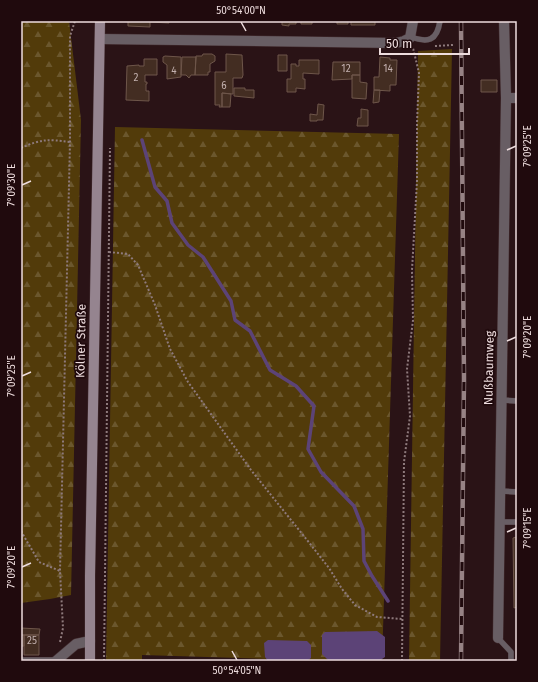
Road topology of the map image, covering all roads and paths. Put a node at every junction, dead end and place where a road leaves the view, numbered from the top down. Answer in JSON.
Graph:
{"nodes":[{"id":1,"x":75,"y":21,"type":"edge"},
{"id":2,"x":100,"y":21,"type":"edge"},
{"id":3,"x":412,"y":21,"type":"edge"},
{"id":4,"x":440,"y":21,"type":"edge"},
{"id":5,"x":504,"y":21,"type":"edge"},
{"id":6,"x":410,"y":38,"type":"junction"},
{"id":7,"x":100,"y":39,"type":"junction"},
{"id":8,"x":447,"y":46,"type":"dead end"},
{"id":9,"x":453,"y":46,"type":"dead end"},
{"id":10,"x":506,"y":98,"type":"junction"},
{"id":11,"x":517,"y":98,"type":"edge"},
{"id":12,"x":70,"y":142,"type":"junction"},
{"id":13,"x":110,"y":142,"type":"dead end"},
{"id":14,"x":21,"y":148,"type":"edge"},
{"id":15,"x":109,"y":252,"type":"junction"},
{"id":16,"x":502,"y":400,"type":"junction"},
{"id":17,"x":517,"y":401,"type":"edge"},
{"id":18,"x":501,"y":492,"type":"junction"},
{"id":19,"x":517,"y":492,"type":"edge"},
{"id":20,"x":500,"y":522,"type":"junction"},
{"id":21,"x":517,"y":522,"type":"edge"},
{"id":22,"x":21,"y":531,"type":"edge"},
{"id":23,"x":60,"y":571,"type":"junction"},
{"id":24,"x":402,"y":619,"type":"junction"},
{"id":25,"x":498,"y":638,"type":"joint"},
{"id":26,"x":90,"y":641,"type":"junction"},
{"id":27,"x":21,"y":660,"type":"edge"},
{"id":28,"x":56,"y":661,"type":"edge"},
{"id":29,"x":90,"y":661,"type":"edge"},
{"id":30,"x":104,"y":661,"type":"edge"},
{"id":31,"x":402,"y":661,"type":"edge"},
{"id":32,"x":511,"y":661,"type":"edge"}],
"edges":[{"from":1,"to":12,"type":"path"},
{"from":2,"to":7,"type":"main road","name":"Kölner Straße"},
{"from":3,"to":6,"type":"street"},
{"from":4,"to":6,"type":"lane"},
{"from":5,"to":10,"type":"street","name":"Nußbaumweg"},
{"from":6,"to":7,"type":"street"},
{"from":6,"to":24,"type":"path"},
{"from":7,"to":26,"type":"main road","name":"Kölner Straße"},
{"from":8,"to":9,"type":"path"},
{"from":10,"to":11,"type":"street"},
{"from":10,"to":16,"type":"street","name":"Nußbaumweg"},
{"from":12,"to":14,"type":"path"},
{"from":12,"to":23,"type":"path"},
{"from":13,"to":15,"type":"path"},
{"from":15,"to":24,"type":"path"},
{"from":15,"to":30,"type":"path"},
{"from":16,"to":17,"type":"lane"},
{"from":16,"to":18,"type":"street","name":"Nußbaumweg"},
{"from":18,"to":19,"type":"lane"},
{"from":18,"to":20,"type":"street","name":"Nußbaumweg"},
{"from":20,"to":21,"type":"lane"},
{"from":20,"to":25,"type":"street","name":"Nußbaumweg"},
{"from":22,"to":23,"type":"path"},
{"from":23,"to":28,"type":"path"},
{"from":24,"to":31,"type":"path"},
{"from":25,"to":32,"type":"lane"},
{"from":26,"to":28,"type":"street"},
{"from":26,"to":29,"type":"main road","name":"Kölner Straße"},
{"from":27,"to":28,"type":"lane"}]}
